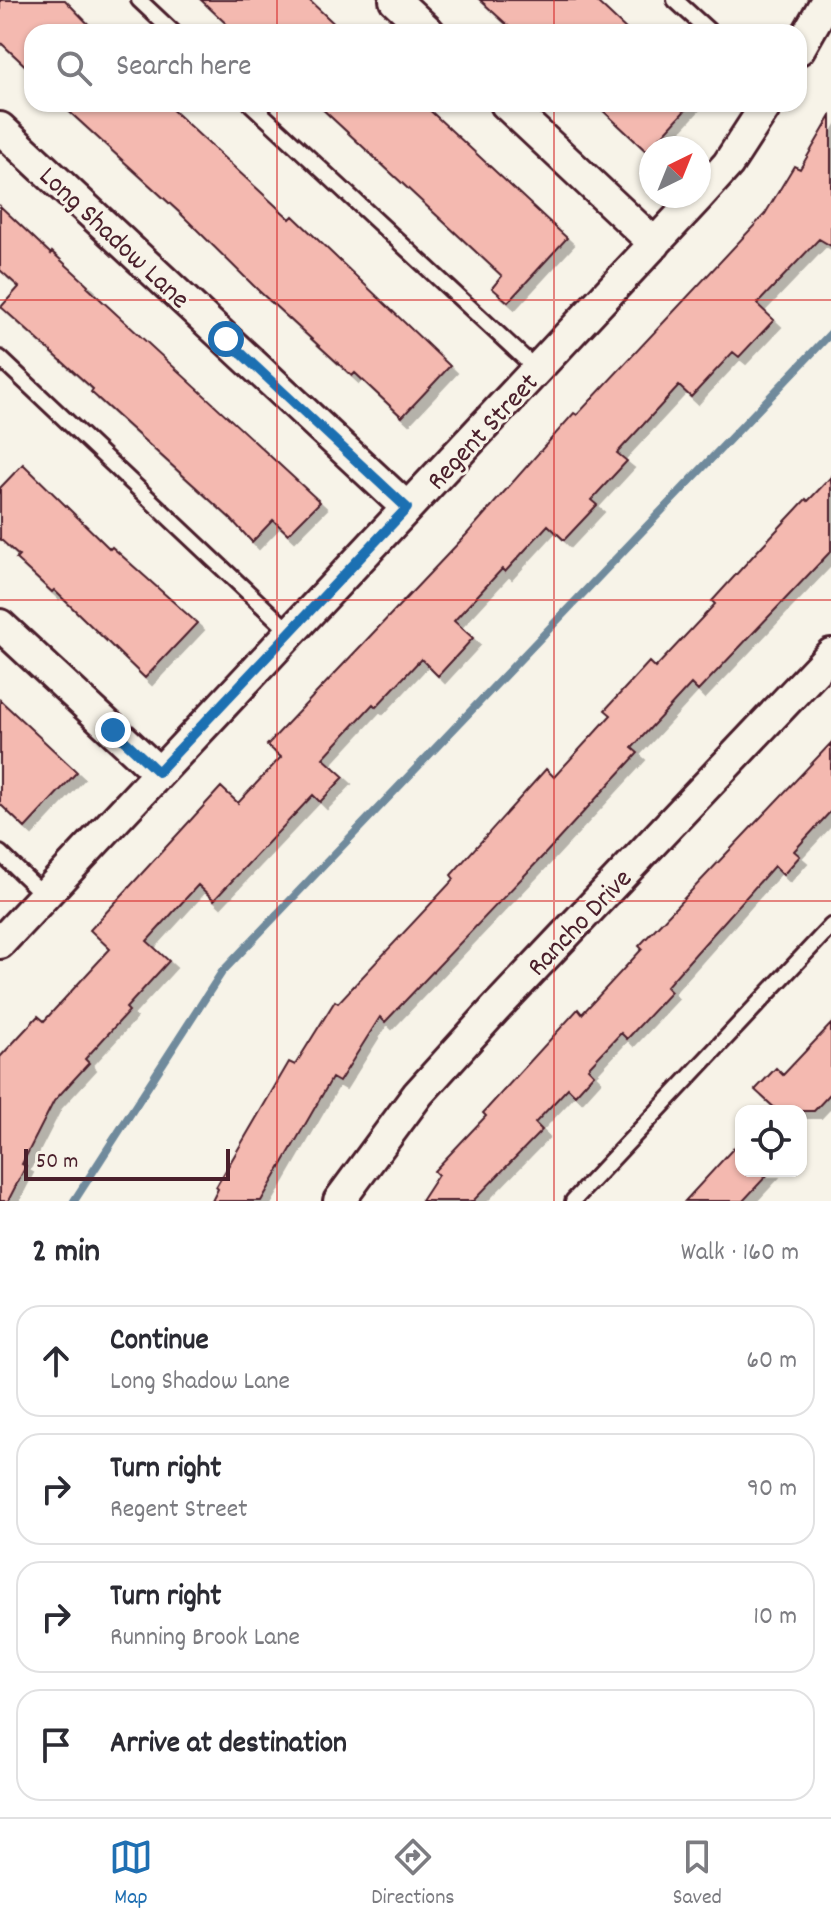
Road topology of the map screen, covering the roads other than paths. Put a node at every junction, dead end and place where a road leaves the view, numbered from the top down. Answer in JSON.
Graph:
{"nodes":[{"id":1,"x":139,"y":0,"type":"edge"},
{"id":2,"x":395,"y":0,"type":"edge"},
{"id":3,"x":675,"y":0,"type":"edge"},
{"id":4,"x":827,"y":0,"type":"edge"},
{"id":5,"x":164,"y":24,"type":"edge"},
{"id":6,"x":420,"y":24,"type":"edge"},
{"id":7,"x":701,"y":24,"type":"edge"},
{"id":8,"x":807,"y":35,"type":"edge"},
{"id":9,"x":260,"y":112,"type":"edge"},
{"id":10,"x":515,"y":112,"type":"edge"},
{"id":11,"x":762,"y":112,"type":"edge"},
{"id":12,"x":0,"y":128,"type":"edge"},
{"id":13,"x":711,"y":183,"type":"edge"},
{"id":14,"x":688,"y":208,"type":"edge"},
{"id":15,"x":655,"y":244,"type":"junction"},
{"id":16,"x":0,"y":358,"type":"edge"},
{"id":17,"x":537,"y":370,"type":"junction"},
{"id":18,"x":407,"y":508,"type":"junction"},
{"id":19,"x":0,"y":625,"type":"edge"},
{"id":20,"x":290,"y":632,"type":"junction"},
{"id":21,"x":831,"y":654,"type":"edge"},
{"id":22,"x":158,"y":772,"type":"junction"},
{"id":23,"x":0,"y":853,"type":"edge"},
{"id":24,"x":44,"y":895,"type":"junction"},
{"id":25,"x":831,"y":926,"type":"edge"},
{"id":26,"x":0,"y":943,"type":"edge"},
{"id":27,"x":339,"y":1201,"type":"edge"},
{"id":28,"x":573,"y":1201,"type":"edge"}],
"edges":[{"from":1,"to":5,"type":"lane"},
{"from":2,"to":6,"type":"street"},
{"from":3,"to":7,"type":"lane"},
{"from":4,"to":8,"type":"street"},
{"from":9,"to":17,"type":"lane"},
{"from":10,"to":15,"type":"street"},
{"from":11,"to":13,"type":"street","name":"Regent Street"},
{"from":12,"to":18,"type":"street","name":"Long Shadow Lane"},
{"from":14,"to":15,"type":"street","name":"Regent Street"},
{"from":15,"to":17,"type":"street","name":"Regent Street"},
{"from":16,"to":20,"type":"lane"},
{"from":17,"to":18,"type":"street","name":"Regent Street"},
{"from":18,"to":20,"type":"street","name":"Regent Street"},
{"from":19,"to":22,"type":"street"},
{"from":20,"to":22,"type":"street","name":"Regent Street"},
{"from":21,"to":27,"type":"street","name":"Rancho Drive"},
{"from":22,"to":24,"type":"street","name":"Regent Street"},
{"from":23,"to":24,"type":"lane"},
{"from":24,"to":26,"type":"street","name":"Regent Street"},
{"from":25,"to":28,"type":"lane"}]}
